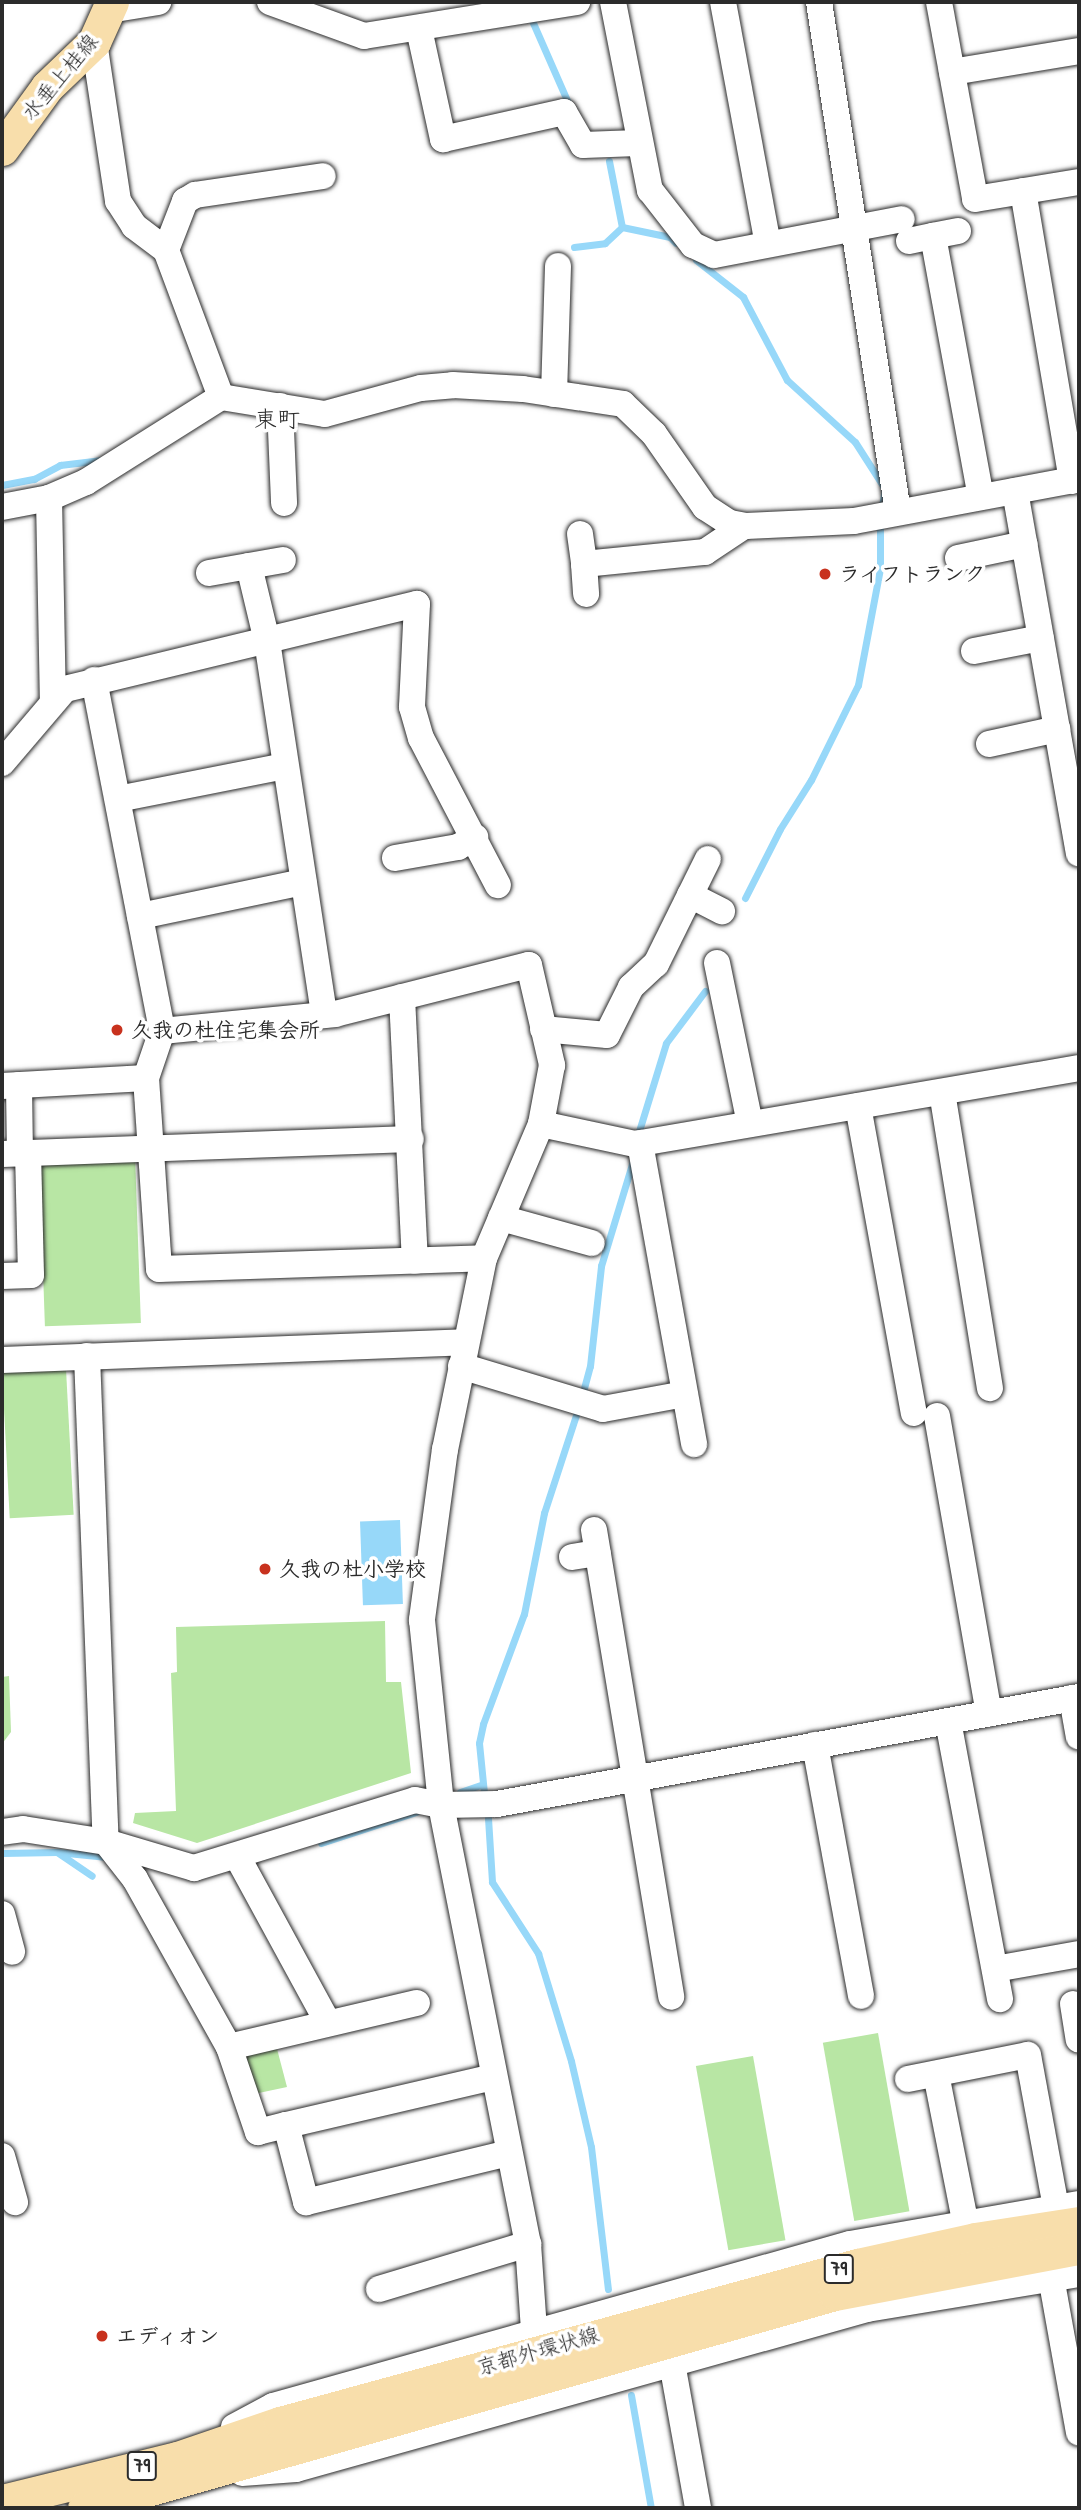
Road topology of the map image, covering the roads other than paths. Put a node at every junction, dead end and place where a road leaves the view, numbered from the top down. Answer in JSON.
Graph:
{"nodes":[{"id":1,"x":158,"y":2,"type":"edge"},
{"id":2,"x":270,"y":2,"type":"edge"},
{"id":3,"x":577,"y":2,"type":"edge"},
{"id":4,"x":613,"y":2,"type":"edge"},
{"id":5,"x":723,"y":2,"type":"edge"},
{"id":6,"x":819,"y":2,"type":"edge"},
{"id":7,"x":939,"y":2,"type":"edge"},
{"id":8,"x":111,"y":6,"type":"edge"},
{"id":9,"x":465,"y":12,"type":"edge"},
{"id":10,"x":419,"y":29,"type":"junction"},
{"id":11,"x":94,"y":42,"type":"junction"},
{"id":12,"x":1079,"y":51,"type":"edge"},
{"id":13,"x":952,"y":72,"type":"junction"},
{"id":14,"x":638,"y":143,"type":"junction"},
{"id":15,"x":2,"y":149,"type":"edge"},
{"id":16,"x":323,"y":176,"type":"dead end"},
{"id":17,"x":1079,"y":181,"type":"edge"},
{"id":18,"x":1023,"y":191,"type":"junction"},
{"id":19,"x":853,"y":230,"type":"junction"},
{"id":20,"x":768,"y":244,"type":"junction"},
{"id":21,"x":166,"y":250,"type":"junction"},
{"id":22,"x":558,"y":266,"type":"dead end"},
{"id":23,"x":554,"y":394,"type":"junction"},
{"id":24,"x":221,"y":397,"type":"junction"},
{"id":25,"x":280,"y":406,"type":"junction"},
{"id":26,"x":1076,"y":480,"type":"edge"},
{"id":27,"x":1016,"y":491,"type":"junction"},
{"id":28,"x":49,"y":498,"type":"junction"},
{"id":29,"x":981,"y":498,"type":"junction"},
{"id":30,"x":284,"y":503,"type":"dead end"},
{"id":31,"x":2,"y":507,"type":"edge"},
{"id":32,"x":886,"y":515,"type":"junction"},
{"id":33,"x":744,"y":526,"type":"junction"},
{"id":34,"x":580,"y":534,"type":"dead end"},
{"id":35,"x":1024,"y":544,"type":"junction"},
{"id":36,"x":958,"y":558,"type":"dead end"},
{"id":37,"x":283,"y":560,"type":"dead end"},
{"id":38,"x":583,"y":564,"type":"junction"},
{"id":39,"x":249,"y":566,"type":"junction"},
{"id":40,"x":209,"y":573,"type":"dead end"},
{"id":41,"x":586,"y":594,"type":"dead end"},
{"id":42,"x":1041,"y":638,"type":"junction"},
{"id":43,"x":267,"y":641,"type":"junction"},
{"id":44,"x":974,"y":651,"type":"dead end"},
{"id":45,"x":94,"y":680,"type":"junction"},
{"id":46,"x":52,"y":701,"type":"junction"},
{"id":47,"x":1057,"y":729,"type":"junction"},
{"id":48,"x":989,"y":744,"type":"dead end"},
{"id":49,"x":2,"y":763,"type":"edge"},
{"id":50,"x":285,"y":766,"type":"junction"},
{"id":51,"x":118,"y":799,"type":"junction"},
{"id":52,"x":475,"y":837,"type":"junction"},
{"id":53,"x":1079,"y":853,"type":"edge"},
{"id":54,"x":395,"y":858,"type":"dead end"},
{"id":55,"x":708,"y":859,"type":"dead end"},
{"id":56,"x":303,"y":882,"type":"junction"},
{"id":57,"x":498,"y":885,"type":"dead end"},
{"id":58,"x":690,"y":895,"type":"junction"},
{"id":59,"x":722,"y":911,"type":"dead end"},
{"id":60,"x":140,"y":916,"type":"junction"},
{"id":61,"x":718,"y":963,"type":"dead end"},
{"id":62,"x":402,"y":997,"type":"junction"},
{"id":63,"x":324,"y":1015,"type":"junction"},
{"id":64,"x":544,"y":1029,"type":"junction"},
{"id":65,"x":162,"y":1031,"type":"junction"},
{"id":66,"x":1079,"y":1068,"type":"edge"},
{"id":67,"x":146,"y":1078,"type":"junction"},
{"id":68,"x":10,"y":1086,"type":"edge"},
{"id":69,"x":942,"y":1092,"type":"junction"},
{"id":70,"x":858,"y":1106,"type":"junction"},
{"id":71,"x":541,"y":1124,"type":"junction"},
{"id":72,"x":750,"y":1124,"type":"junction"},
{"id":73,"x":411,"y":1139,"type":"junction"},
{"id":74,"x":640,"y":1143,"type":"junction"},
{"id":75,"x":150,"y":1147,"type":"junction"},
{"id":76,"x":16,"y":1154,"type":"edge"},
{"id":77,"x":501,"y":1218,"type":"junction"},
{"id":78,"x":592,"y":1243,"type":"dead end"},
{"id":79,"x":484,"y":1258,"type":"junction"},
{"id":80,"x":415,"y":1261,"type":"junction"},
{"id":81,"x":2,"y":1276,"type":"edge"},
{"id":82,"x":463,"y":1354,"type":"junction"},
{"id":83,"x":87,"y":1356,"type":"junction"},
{"id":84,"x":2,"y":1360,"type":"edge"},
{"id":85,"x":990,"y":1388,"type":"dead end"},
{"id":86,"x":685,"y":1394,"type":"junction"},
{"id":87,"x":694,"y":1444,"type":"dead end"},
{"id":88,"x":572,"y":1558,"type":"dead end"},
{"id":89,"x":1076,"y":1697,"type":"edge"},
{"id":90,"x":989,"y":1713,"type":"junction"},
{"id":91,"x":948,"y":1721,"type":"junction"},
{"id":92,"x":1079,"y":1736,"type":"edge"},
{"id":93,"x":815,"y":1745,"type":"junction"},
{"id":94,"x":632,"y":1779,"type":"junction"},
{"id":95,"x":441,"y":1805,"type":"junction"},
{"id":96,"x":2,"y":1832,"type":"edge"},
{"id":97,"x":117,"y":1855,"type":"junction"},
{"id":98,"x":241,"y":1863,"type":"junction"},
{"id":99,"x":2,"y":1914,"type":"edge"},
{"id":100,"x":12,"y":1952,"type":"dead end"},
{"id":101,"x":1079,"y":1954,"type":"edge"},
{"id":102,"x":995,"y":1969,"type":"junction"},
{"id":103,"x":861,"y":1996,"type":"dead end"},
{"id":104,"x":671,"y":1997,"type":"dead end"},
{"id":105,"x":1000,"y":1999,"type":"dead end"},
{"id":106,"x":417,"y":2003,"type":"dead end"},
{"id":107,"x":1073,"y":2004,"type":"dead end"},
{"id":108,"x":327,"y":2021,"type":"junction"},
{"id":109,"x":1079,"y":2037,"type":"edge"},
{"id":110,"x":229,"y":2047,"type":"junction"},
{"id":111,"x":936,"y":2074,"type":"junction"},
{"id":112,"x":494,"y":2077,"type":"junction"},
{"id":113,"x":908,"y":2079,"type":"dead end"},
{"id":114,"x":286,"y":2125,"type":"junction"},
{"id":115,"x":509,"y":2153,"type":"junction"},
{"id":116,"x":2,"y":2156,"type":"edge"},
{"id":117,"x":15,"y":2202,"type":"dead end"},
{"id":118,"x":1072,"y":2211,"type":"edge"},
{"id":119,"x":965,"y":2221,"type":"junction"},
{"id":120,"x":528,"y":2244,"type":"junction"},
{"id":121,"x":1079,"y":2248,"type":"edge"},
{"id":122,"x":1079,"y":2274,"type":"edge"},
{"id":123,"x":1051,"y":2277,"type":"junction"},
{"id":124,"x":379,"y":2289,"type":"dead end"},
{"id":125,"x":534,"y":2330,"type":"junction"},
{"id":126,"x":606,"y":2345,"type":"junction"},
{"id":127,"x":672,"y":2363,"type":"junction"},
{"id":128,"x":1079,"y":2433,"type":"edge"},
{"id":129,"x":177,"y":2458,"type":"junction"},
{"id":130,"x":213,"y":2475,"type":"junction"},
{"id":131,"x":2,"y":2501,"type":"edge"},
{"id":132,"x":84,"y":2508,"type":"edge"},
{"id":133,"x":698,"y":2508,"type":"edge"}],
"edges":[{"from":1,"to":8,"type":"street"},
{"from":2,"to":10,"type":"street"},
{"from":3,"to":9,"type":"street"},
{"from":4,"to":14,"type":"street"},
{"from":5,"to":20,"type":"street"},
{"from":6,"to":19,"type":"street"},
{"from":7,"to":13,"type":"street"},
{"from":8,"to":11,"type":"main road","name":"水垂上桂線"},
{"from":9,"to":10,"type":"street"},
{"from":10,"to":14,"type":"street"},
{"from":11,"to":15,"type":"main road","name":"水垂上桂線"},
{"from":11,"to":21,"type":"street"},
{"from":12,"to":13,"type":"street"},
{"from":13,"to":18,"type":"street"},
{"from":14,"to":20,"type":"street"},
{"from":16,"to":21,"type":"street"},
{"from":17,"to":18,"type":"street"},
{"from":18,"to":26,"type":"street"},
{"from":19,"to":20,"type":"street"},
{"from":19,"to":29,"type":"street"},
{"from":19,"to":32,"type":"street"},
{"from":21,"to":24,"type":"street"},
{"from":22,"to":23,"type":"street"},
{"from":23,"to":25,"type":"street"},
{"from":23,"to":33,"type":"street"},
{"from":24,"to":25,"type":"street"},
{"from":24,"to":28,"type":"street"},
{"from":25,"to":30,"type":"street"},
{"from":26,"to":27,"type":"street"},
{"from":27,"to":29,"type":"street"},
{"from":27,"to":35,"type":"street"},
{"from":28,"to":31,"type":"street"},
{"from":28,"to":46,"type":"street"},
{"from":29,"to":32,"type":"street"},
{"from":32,"to":33,"type":"street"},
{"from":33,"to":38,"type":"street"},
{"from":34,"to":38,"type":"street"},
{"from":35,"to":36,"type":"street"},
{"from":35,"to":42,"type":"street"},
{"from":37,"to":39,"type":"street"},
{"from":38,"to":41,"type":"street"},
{"from":39,"to":40,"type":"street"},
{"from":39,"to":43,"type":"street"},
{"from":42,"to":44,"type":"street"},
{"from":42,"to":47,"type":"street"},
{"from":43,"to":45,"type":"street"},
{"from":43,"to":50,"type":"street"},
{"from":43,"to":52,"type":"street"},
{"from":45,"to":46,"type":"street"},
{"from":45,"to":51,"type":"street"},
{"from":46,"to":49,"type":"street"},
{"from":47,"to":48,"type":"street"},
{"from":47,"to":53,"type":"street"},
{"from":50,"to":51,"type":"street"},
{"from":50,"to":56,"type":"street"},
{"from":51,"to":60,"type":"street"},
{"from":52,"to":54,"type":"street"},
{"from":52,"to":57,"type":"street"},
{"from":55,"to":58,"type":"street"},
{"from":56,"to":60,"type":"street"},
{"from":56,"to":63,"type":"street"},
{"from":58,"to":59,"type":"street"},
{"from":58,"to":64,"type":"street"},
{"from":60,"to":65,"type":"street"},
{"from":61,"to":72,"type":"street"},
{"from":62,"to":63,"type":"street"},
{"from":62,"to":64,"type":"street"},
{"from":62,"to":73,"type":"street"},
{"from":63,"to":65,"type":"street"},
{"from":64,"to":71,"type":"street"},
{"from":65,"to":67,"type":"street"},
{"from":66,"to":69,"type":"street"},
{"from":67,"to":68,"type":"street"},
{"from":67,"to":75,"type":"street"},
{"from":68,"to":76,"type":"street"},
{"from":69,"to":70,"type":"street"},
{"from":69,"to":85,"type":"street"},
{"from":70,"to":72,"type":"street"},
{"from":70,"to":90,"type":"street"},
{"from":71,"to":74,"type":"street"},
{"from":71,"to":77,"type":"street"},
{"from":72,"to":74,"type":"street"},
{"from":73,"to":75,"type":"street"},
{"from":73,"to":80,"type":"street"},
{"from":74,"to":86,"type":"street"},
{"from":75,"to":76,"type":"street"},
{"from":75,"to":80,"type":"street"},
{"from":76,"to":81,"type":"street"},
{"from":77,"to":78,"type":"street"},
{"from":77,"to":79,"type":"street"},
{"from":79,"to":80,"type":"street"},
{"from":79,"to":82,"type":"street"},
{"from":82,"to":83,"type":"street"},
{"from":82,"to":86,"type":"street"},
{"from":82,"to":95,"type":"street"},
{"from":83,"to":84,"type":"street"},
{"from":83,"to":97,"type":"street"},
{"from":86,"to":87,"type":"street"},
{"from":88,"to":94,"type":"street"},
{"from":89,"to":90,"type":"street"},
{"from":89,"to":92,"type":"street"},
{"from":90,"to":91,"type":"street"},
{"from":91,"to":93,"type":"street"},
{"from":91,"to":102,"type":"street"},
{"from":93,"to":94,"type":"street"},
{"from":93,"to":103,"type":"street"},
{"from":94,"to":95,"type":"street"},
{"from":94,"to":104,"type":"street"},
{"from":95,"to":98,"type":"street"},
{"from":95,"to":112,"type":"street"},
{"from":96,"to":97,"type":"street"},
{"from":97,"to":98,"type":"street"},
{"from":97,"to":110,"type":"street"},
{"from":98,"to":108,"type":"street"},
{"from":99,"to":100,"type":"street"},
{"from":101,"to":102,"type":"street"},
{"from":102,"to":105,"type":"street"},
{"from":106,"to":108,"type":"street"},
{"from":107,"to":109,"type":"street"},
{"from":108,"to":110,"type":"street"},
{"from":110,"to":114,"type":"street"},
{"from":111,"to":113,"type":"street"},
{"from":111,"to":118,"type":"street"},
{"from":111,"to":119,"type":"street"},
{"from":112,"to":114,"type":"street"},
{"from":112,"to":115,"type":"street"},
{"from":114,"to":115,"type":"street"},
{"from":115,"to":120,"type":"street"},
{"from":116,"to":117,"type":"street"},
{"from":118,"to":119,"type":"street"},
{"from":118,"to":126,"type":"main road","name":"京都外環状線","number":"79"},
{"from":119,"to":125,"type":"street"},
{"from":120,"to":124,"type":"street"},
{"from":120,"to":125,"type":"street"},
{"from":121,"to":126,"type":"main road","name":"京都外環状線","number":"79"},
{"from":122,"to":123,"type":"street"},
{"from":123,"to":127,"type":"street"},
{"from":123,"to":128,"type":"street"},
{"from":125,"to":129,"type":"street"},
{"from":126,"to":129,"type":"main road","name":"京都外環状線","number":"79"},
{"from":126,"to":130,"type":"main road","name":"京都外環状線","number":"79"},
{"from":127,"to":130,"type":"street"},
{"from":127,"to":133,"type":"street"},
{"from":129,"to":131,"type":"main road","name":"京都外環状線","number":"79"},
{"from":130,"to":132,"type":"main road","name":"京都外環状線","number":"79"}]}
